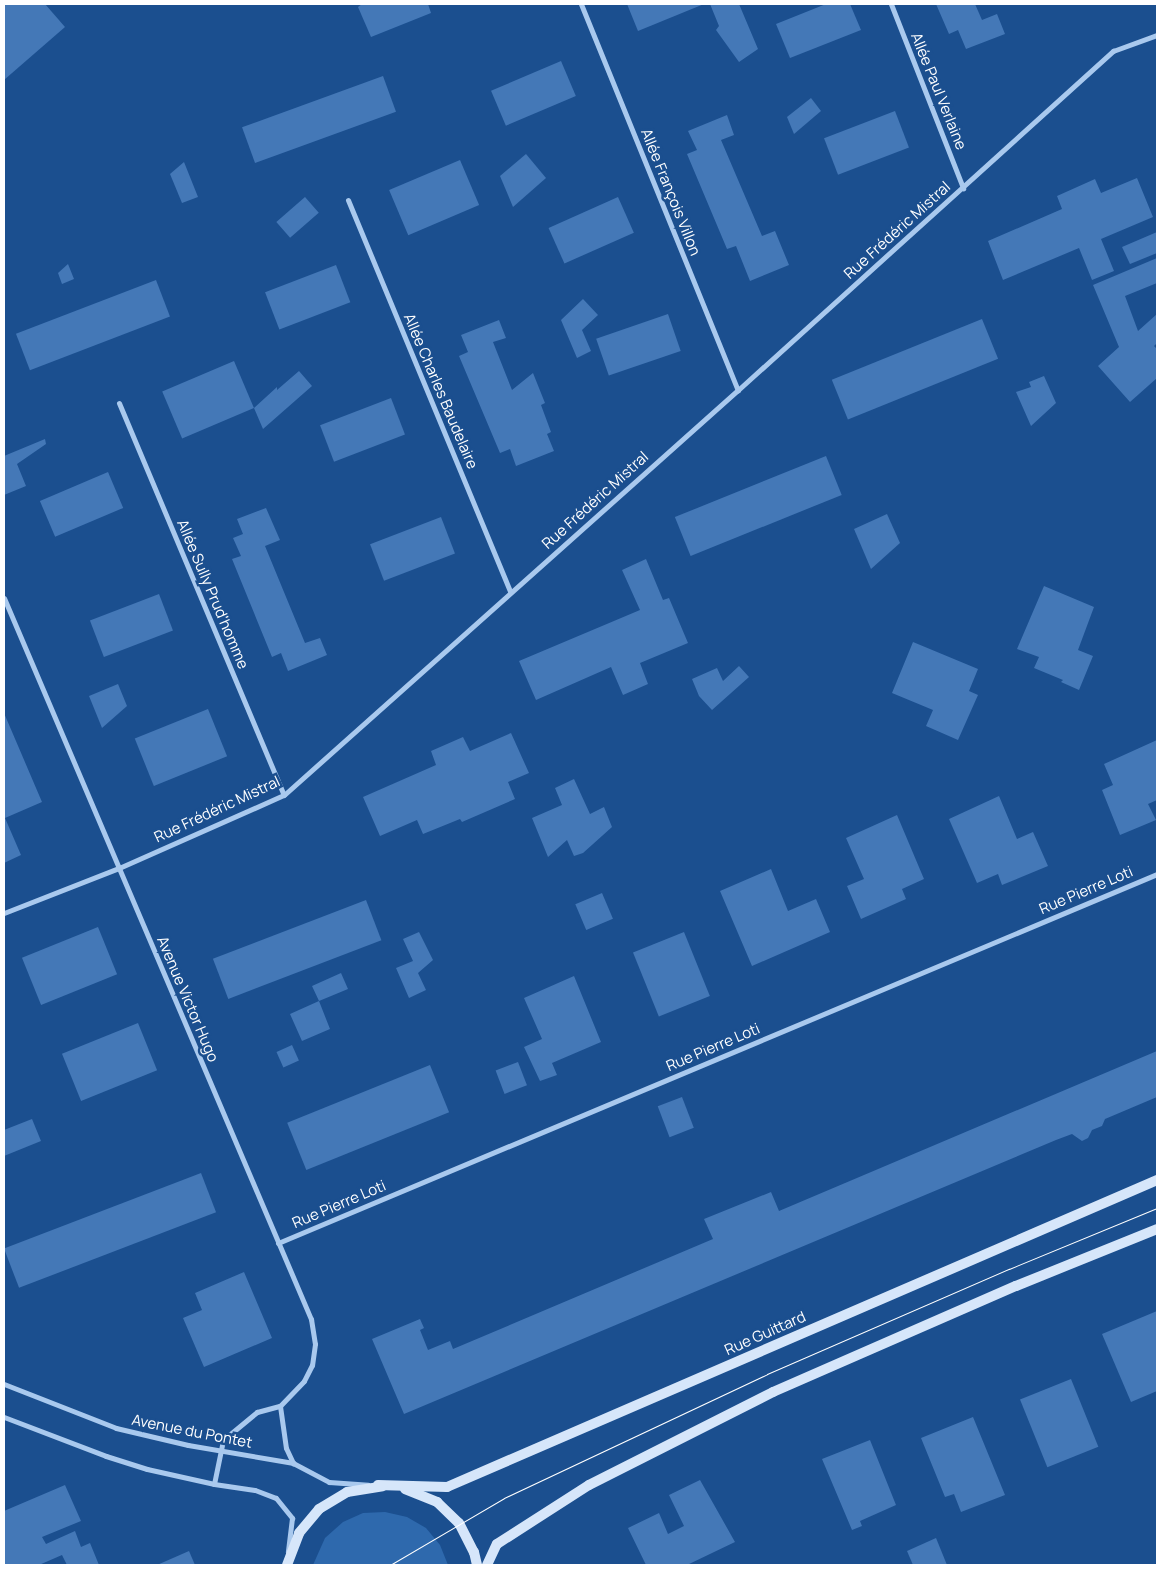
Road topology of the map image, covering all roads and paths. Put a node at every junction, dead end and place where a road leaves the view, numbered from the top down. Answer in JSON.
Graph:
{"nodes":[{"id":1,"x":581,"y":4,"type":"edge"},
{"id":2,"x":891,"y":4,"type":"edge"},
{"id":3,"x":1157,"y":36,"type":"edge"},
{"id":4,"x":963,"y":188,"type":"junction"},
{"id":5,"x":348,"y":200,"type":"dead end"},
{"id":6,"x":738,"y":390,"type":"junction"},
{"id":7,"x":119,"y":403,"type":"dead end"},
{"id":8,"x":510,"y":592,"type":"junction"},
{"id":9,"x":4,"y":598,"type":"edge"},
{"id":10,"x":284,"y":795,"type":"junction"},
{"id":11,"x":119,"y":868,"type":"junction"},
{"id":12,"x":1157,"y":874,"type":"edge"},
{"id":13,"x":4,"y":913,"type":"edge"},
{"id":14,"x":1157,"y":1180,"type":"edge"},
{"id":15,"x":1157,"y":1229,"type":"edge"},
{"id":16,"x":278,"y":1243,"type":"junction"},
{"id":17,"x":4,"y":1384,"type":"edge"},
{"id":18,"x":280,"y":1406,"type":"junction"},
{"id":19,"x":4,"y":1417,"type":"edge"},
{"id":20,"x":220,"y":1452,"type":"junction"},
{"id":21,"x":293,"y":1463,"type":"junction"},
{"id":22,"x":214,"y":1484,"type":"junction"},
{"id":23,"x":378,"y":1486,"type":"junction"},
{"id":24,"x":287,"y":1565,"type":"edge"},
{"id":25,"x":476,"y":1565,"type":"edge"},
{"id":26,"x":487,"y":1565,"type":"edge"}],
"edges":[{"from":1,"to":6,"type":"street","name":"Allée François Villon"},
{"from":2,"to":4,"type":"street","name":"Allée Paul Verlaine"},
{"from":3,"to":4,"type":"street","name":"Rue Frédéric Mistral"},
{"from":4,"to":6,"type":"street","name":"Rue Frédéric Mistral"},
{"from":5,"to":8,"type":"street","name":"Allée Charles Baudelaire"},
{"from":6,"to":8,"type":"street","name":"Rue Frédéric Mistral"},
{"from":7,"to":10,"type":"street","name":"Allée Sully Prud'homme"},
{"from":8,"to":10,"type":"street","name":"Rue Frédéric Mistral"},
{"from":9,"to":11,"type":"street","name":"Avenue Victor Hugo"},
{"from":10,"to":11,"type":"street","name":"Rue Frédéric Mistral"},
{"from":11,"to":13,"type":"street","name":"Rue Frédéric Mistral"},
{"from":11,"to":16,"type":"street","name":"Avenue Victor Hugo"},
{"from":12,"to":16,"type":"street","name":"Rue Pierre Loti"},
{"from":14,"to":23,"type":"main road","name":"Rue Guittard"},
{"from":15,"to":26,"type":"main road"},
{"from":16,"to":18,"type":"street","name":"Avenue Victor Hugo"},
{"from":17,"to":20,"type":"street","name":"Avenue du Pontet"},
{"from":18,"to":20,"type":"street"},
{"from":18,"to":21,"type":"street"},
{"from":19,"to":22,"type":"street"},
{"from":20,"to":21,"type":"street","name":"Avenue du Pontet"},
{"from":20,"to":22,"type":"street"},
{"from":21,"to":23,"type":"street","name":"Avenue du Pontet"},
{"from":22,"to":24,"type":"street"},
{"from":23,"to":24,"type":"main road"},
{"from":23,"to":25,"type":"main road"}]}
